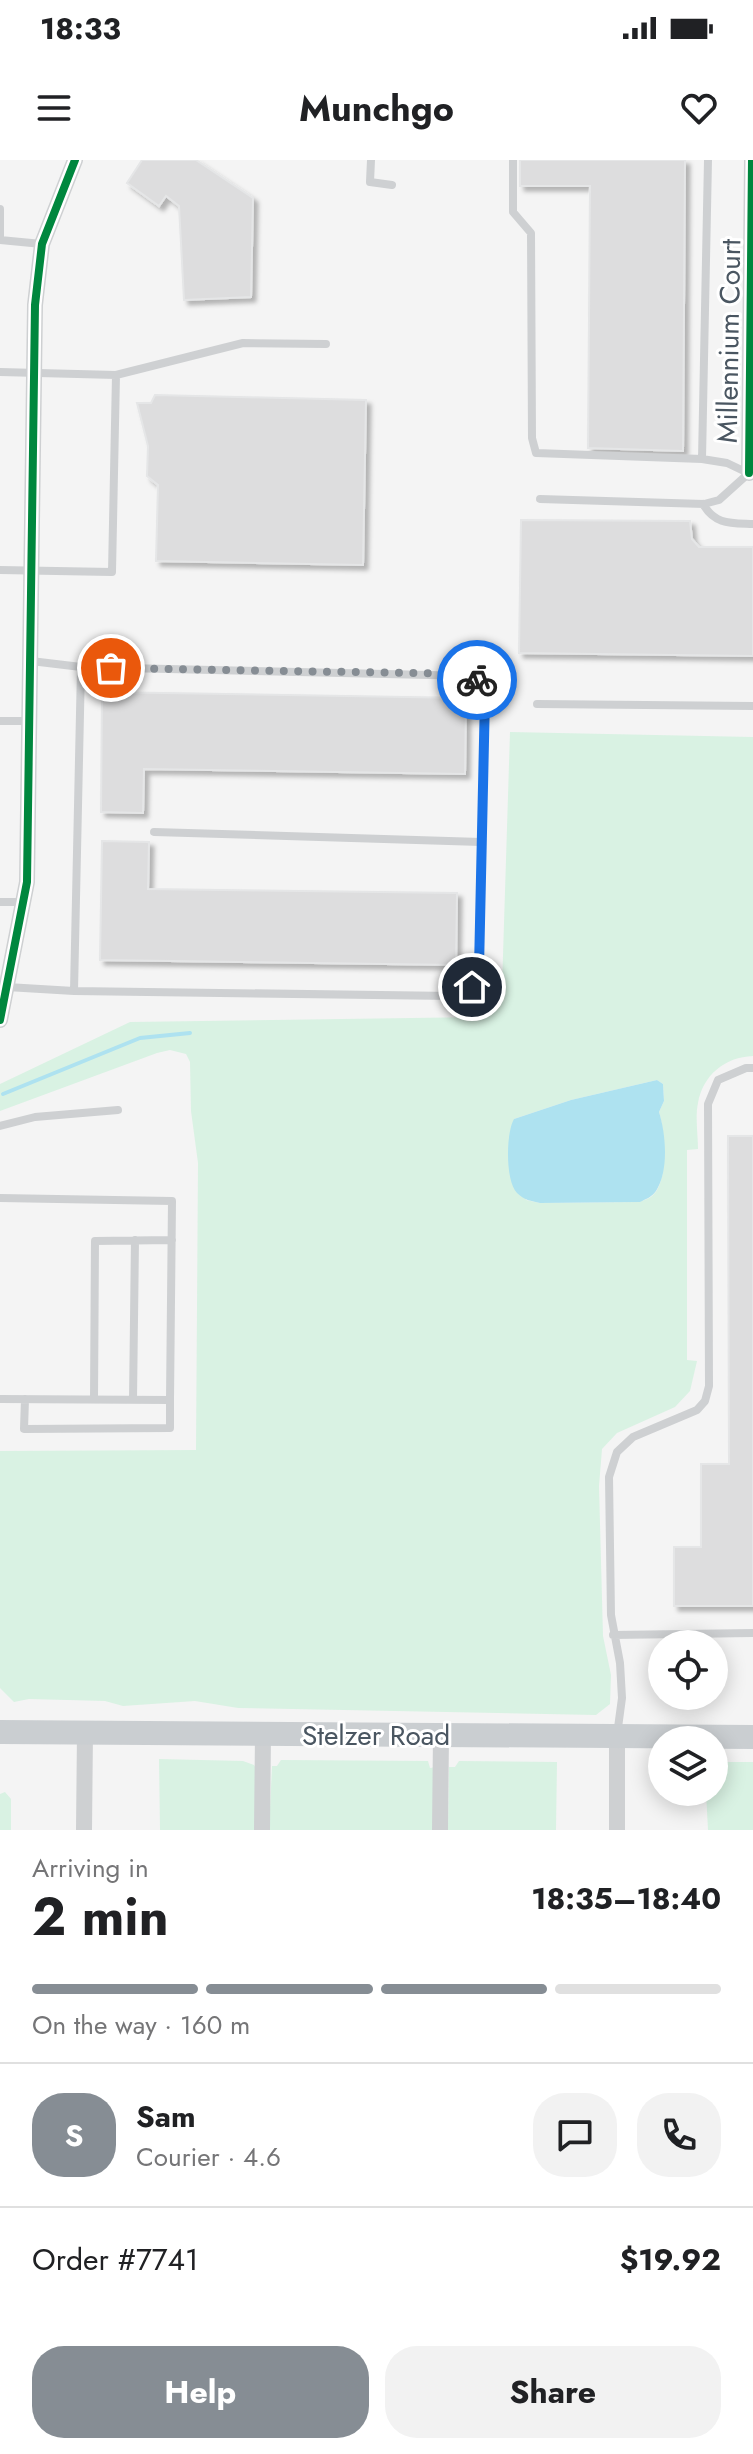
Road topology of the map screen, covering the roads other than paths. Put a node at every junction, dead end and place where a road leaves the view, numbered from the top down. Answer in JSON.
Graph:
{"nodes":[{"id":1,"x":75,"y":160,"type":"edge"},
{"id":2,"x":371,"y":160,"type":"edge"},
{"id":3,"x":513,"y":160,"type":"edge"},
{"id":4,"x":708,"y":160,"type":"edge"},
{"id":5,"x":752,"y":160,"type":"edge"},
{"id":6,"x":392,"y":185,"type":"dead end"},
{"id":7,"x":752,"y":202,"type":"edge"},
{"id":8,"x":0,"y":209,"type":"edge"},
{"id":9,"x":0,"y":240,"type":"edge"},
{"id":10,"x":42,"y":244,"type":"junction"},
{"id":11,"x":326,"y":344,"type":"dead end"},
{"id":12,"x":0,"y":372,"type":"edge"},
{"id":13,"x":34,"y":372,"type":"junction"},
{"id":14,"x":116,"y":375,"type":"junction"},
{"id":15,"x":702,"y":459,"type":"junction"},
{"id":16,"x":752,"y":475,"type":"edge"},
{"id":17,"x":540,"y":499,"type":"dead end"},
{"id":18,"x":703,"y":504,"type":"junction"},
{"id":19,"x":753,"y":524,"type":"edge"},
{"id":20,"x":0,"y":570,"type":"edge"},
{"id":21,"x":31,"y":570,"type":"junction"},
{"id":22,"x":30,"y":660,"type":"junction"},
{"id":23,"x":81,"y":667,"type":"junction"},
{"id":24,"x":537,"y":704,"type":"dead end"},
{"id":25,"x":753,"y":706,"type":"edge"},
{"id":26,"x":0,"y":721,"type":"edge"},
{"id":27,"x":29,"y":721,"type":"junction"},
{"id":28,"x":154,"y":832,"type":"dead end"},
{"id":29,"x":481,"y":842,"type":"junction"},
{"id":30,"x":0,"y":902,"type":"edge"},
{"id":31,"x":23,"y":902,"type":"junction"},
{"id":32,"x":7,"y":987,"type":"junction"},
{"id":33,"x":74,"y":991,"type":"junction"},
{"id":34,"x":0,"y":1020,"type":"edge"},
{"id":35,"x":753,"y":1068,"type":"edge"},
{"id":36,"x":118,"y":1110,"type":"dead end"},
{"id":37,"x":0,"y":1126,"type":"edge"},
{"id":38,"x":0,"y":1198,"type":"edge"},
{"id":39,"x":135,"y":1240,"type":"junction"},
{"id":40,"x":172,"y":1240,"type":"junction"},
{"id":41,"x":0,"y":1399,"type":"edge"},
{"id":42,"x":25,"y":1399,"type":"junction"},
{"id":43,"x":94,"y":1399,"type":"junction"},
{"id":44,"x":133,"y":1400,"type":"junction"},
{"id":45,"x":170,"y":1400,"type":"junction"},
{"id":46,"x":753,"y":1633,"type":"edge"},
{"id":47,"x":613,"y":1635,"type":"junction"},
{"id":48,"x":0,"y":1732,"type":"edge"},
{"id":49,"x":85,"y":1732,"type":"junction"},
{"id":50,"x":263,"y":1734,"type":"junction"},
{"id":51,"x":441,"y":1735,"type":"junction"},
{"id":52,"x":617,"y":1735,"type":"junction"},
{"id":53,"x":753,"y":1737,"type":"edge"},
{"id":54,"x":84,"y":1830,"type":"edge"},
{"id":55,"x":262,"y":1830,"type":"edge"},
{"id":56,"x":440,"y":1830,"type":"edge"},
{"id":57,"x":617,"y":1830,"type":"edge"}],
"edges":[{"from":1,"to":10,"type":"street"},
{"from":2,"to":6,"type":"lane"},
{"from":3,"to":15,"type":"lane"},
{"from":4,"to":15,"type":"lane"},
{"from":5,"to":7,"type":"street","name":"Millennium Court"},
{"from":7,"to":16,"type":"street","name":"Millennium Court"},
{"from":8,"to":9,"type":"lane"},
{"from":9,"to":10,"type":"lane"},
{"from":10,"to":13,"type":"street"},
{"from":11,"to":14,"type":"lane"},
{"from":12,"to":13,"type":"lane"},
{"from":13,"to":14,"type":"lane"},
{"from":13,"to":21,"type":"street"},
{"from":14,"to":21,"type":"lane"},
{"from":15,"to":16,"type":"lane"},
{"from":16,"to":18,"type":"lane"},
{"from":17,"to":18,"type":"lane"},
{"from":18,"to":19,"type":"lane"},
{"from":20,"to":21,"type":"lane"},
{"from":21,"to":22,"type":"street"},
{"from":22,"to":23,"type":"lane"},
{"from":22,"to":27,"type":"street"},
{"from":23,"to":29,"type":"lane"},
{"from":23,"to":33,"type":"lane"},
{"from":24,"to":25,"type":"lane"},
{"from":26,"to":27,"type":"lane"},
{"from":27,"to":31,"type":"street"},
{"from":28,"to":29,"type":"lane"},
{"from":29,"to":33,"type":"lane"},
{"from":30,"to":31,"type":"lane"},
{"from":31,"to":32,"type":"street"},
{"from":32,"to":33,"type":"lane"},
{"from":32,"to":34,"type":"street"},
{"from":35,"to":47,"type":"lane"},
{"from":36,"to":37,"type":"lane"},
{"from":38,"to":40,"type":"lane"},
{"from":39,"to":40,"type":"lane"},
{"from":39,"to":43,"type":"lane"},
{"from":39,"to":44,"type":"lane"},
{"from":40,"to":45,"type":"lane"},
{"from":41,"to":42,"type":"lane"},
{"from":42,"to":43,"type":"lane"},
{"from":42,"to":45,"type":"lane"},
{"from":43,"to":44,"type":"lane"},
{"from":44,"to":45,"type":"lane"},
{"from":46,"to":47,"type":"lane"},
{"from":47,"to":52,"type":"lane"},
{"from":48,"to":49,"type":"main road","name":"Stelzer Road"},
{"from":49,"to":50,"type":"main road","name":"Stelzer Road"},
{"from":49,"to":54,"type":"street"},
{"from":50,"to":51,"type":"main road","name":"Stelzer Road"},
{"from":50,"to":55,"type":"street"},
{"from":51,"to":52,"type":"main road","name":"Stelzer Road"},
{"from":51,"to":56,"type":"street"},
{"from":52,"to":53,"type":"main road","name":"Stelzer Road"},
{"from":52,"to":57,"type":"street"}]}
